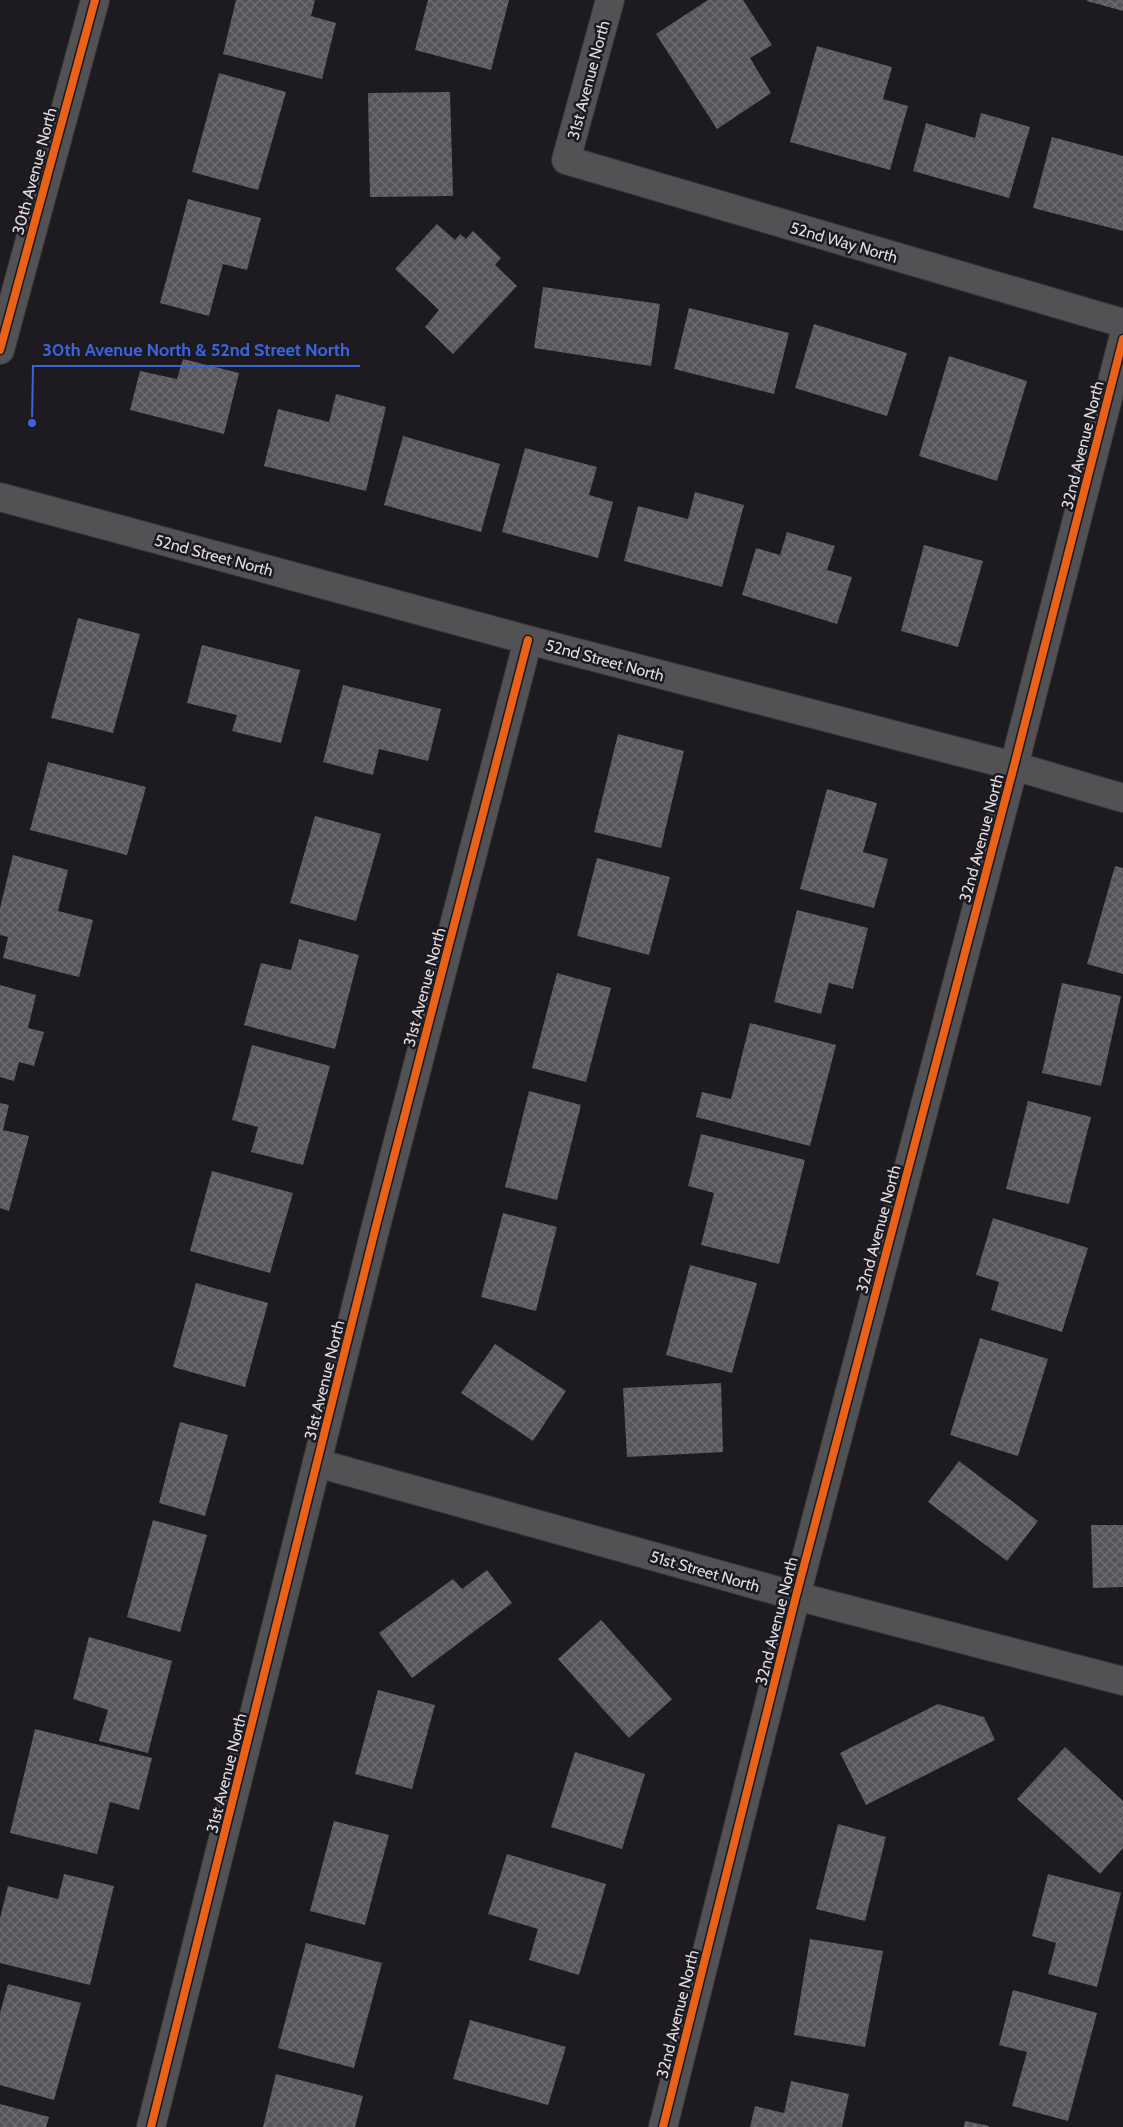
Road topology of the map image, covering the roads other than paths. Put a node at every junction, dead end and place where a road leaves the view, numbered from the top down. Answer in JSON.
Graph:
{"nodes":[{"id":1,"x":95,"y":0,"type":"edge"},
{"id":2,"x":610,"y":0,"type":"edge"},
{"id":3,"x":566,"y":160,"type":"joint"},
{"id":4,"x":1123,"y":323,"type":"edge"},
{"id":5,"x":1123,"y":339,"type":"edge"},
{"id":6,"x":0,"y":350,"type":"edge"},
{"id":7,"x":0,"y":497,"type":"edge"},
{"id":8,"x":528,"y":640,"type":"junction"},
{"id":9,"x":1014,"y":766,"type":"junction"},
{"id":10,"x":1123,"y":798,"type":"edge"},
{"id":11,"x":318,"y":1463,"type":"junction"},
{"id":12,"x":796,"y":1596,"type":"junction"},
{"id":13,"x":1123,"y":1681,"type":"edge"},
{"id":14,"x":151,"y":2127,"type":"edge"},
{"id":15,"x":662,"y":2127,"type":"edge"}],
"edges":[{"from":1,"to":6,"type":"street","name":"30th Avenue North"},
{"from":2,"to":3,"type":"street","name":"31st Avenue North"},
{"from":3,"to":4,"type":"street","name":"52nd Way North"},
{"from":5,"to":9,"type":"street","name":"32nd Avenue North"},
{"from":7,"to":8,"type":"street","name":"52nd Street North"},
{"from":8,"to":9,"type":"street","name":"52nd Street North"},
{"from":8,"to":11,"type":"street","name":"31st Avenue North"},
{"from":9,"to":10,"type":"street","name":"52nd Street North"},
{"from":9,"to":12,"type":"street","name":"32nd Avenue North"},
{"from":11,"to":12,"type":"street","name":"51st Street North"},
{"from":11,"to":14,"type":"street","name":"31st Avenue North"},
{"from":12,"to":13,"type":"street","name":"51st Street North"},
{"from":12,"to":15,"type":"street","name":"32nd Avenue North"}]}
